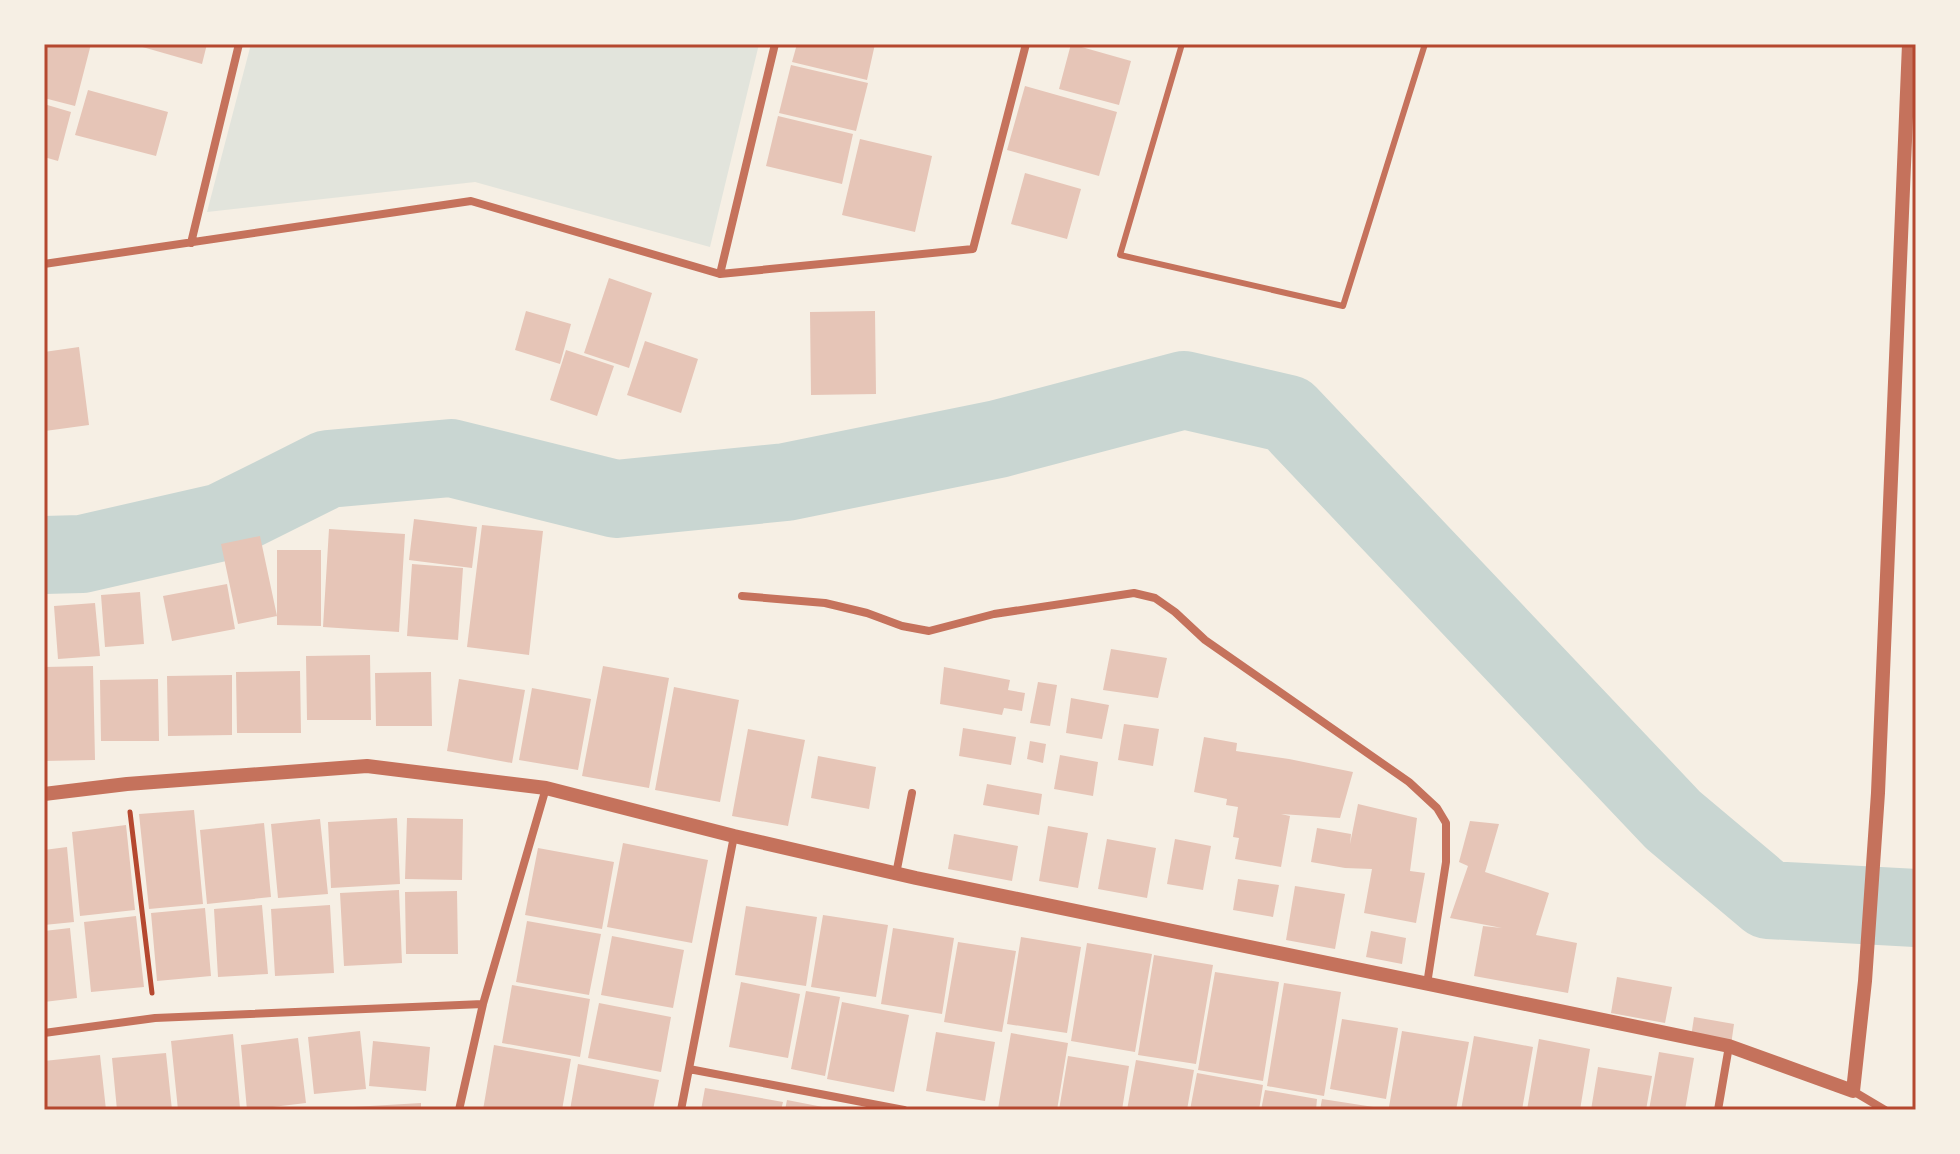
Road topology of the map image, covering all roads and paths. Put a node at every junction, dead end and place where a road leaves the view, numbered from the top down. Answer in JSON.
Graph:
{"nodes":[{"id":1,"x":239,"y":44,"type":"edge"},
{"id":2,"x":775,"y":44,"type":"edge"},
{"id":3,"x":1026,"y":44,"type":"edge"},
{"id":4,"x":1182,"y":44,"type":"edge"},
{"id":5,"x":1425,"y":44,"type":"edge"},
{"id":6,"x":1909,"y":44,"type":"edge"},
{"id":7,"x":191,"y":243,"type":"junction"},
{"id":8,"x":44,"y":264,"type":"edge"},
{"id":9,"x":720,"y":274,"type":"junction"},
{"id":10,"x":742,"y":596,"type":"dead end"},
{"id":11,"x":127,"y":784,"type":"junction"},
{"id":12,"x":546,"y":788,"type":"junction"},
{"id":13,"x":912,"y":793,"type":"dead end"},
{"id":14,"x":44,"y":794,"type":"edge"},
{"id":15,"x":734,"y":836,"type":"junction"},
{"id":16,"x":896,"y":874,"type":"junction"},
{"id":17,"x":1427,"y":984,"type":"junction"},
{"id":18,"x":483,"y":1004,"type":"junction"},
{"id":19,"x":155,"y":1018,"type":"junction"},
{"id":20,"x":44,"y":1033,"type":"edge"},
{"id":21,"x":1729,"y":1046,"type":"junction"},
{"id":22,"x":689,"y":1069,"type":"junction"},
{"id":23,"x":1853,"y":1091,"type":"junction"},
{"id":24,"x":459,"y":1110,"type":"edge"},
{"id":25,"x":681,"y":1110,"type":"edge"},
{"id":26,"x":904,"y":1110,"type":"edge"},
{"id":27,"x":1718,"y":1110,"type":"edge"},
{"id":28,"x":1885,"y":1110,"type":"edge"}],
"edges":[{"from":1,"to":7,"type":"street"},
{"from":2,"to":9,"type":"street"},
{"from":3,"to":9,"type":"street"},
{"from":4,"to":5,"type":"lane"},
{"from":6,"to":23,"type":"street"},
{"from":7,"to":8,"type":"street"},
{"from":7,"to":9,"type":"street"},
{"from":10,"to":17,"type":"street"},
{"from":11,"to":12,"type":"street"},
{"from":11,"to":14,"type":"street"},
{"from":11,"to":19,"type":"path"},
{"from":12,"to":15,"type":"street"},
{"from":12,"to":18,"type":"street"},
{"from":13,"to":16,"type":"street"},
{"from":15,"to":16,"type":"street"},
{"from":15,"to":22,"type":"street"},
{"from":16,"to":17,"type":"street"},
{"from":17,"to":21,"type":"street"},
{"from":18,"to":19,"type":"street"},
{"from":18,"to":24,"type":"street"},
{"from":19,"to":20,"type":"street"},
{"from":21,"to":23,"type":"street"},
{"from":21,"to":27,"type":"street"},
{"from":22,"to":25,"type":"street"},
{"from":22,"to":26,"type":"street"},
{"from":23,"to":28,"type":"street"}]}
